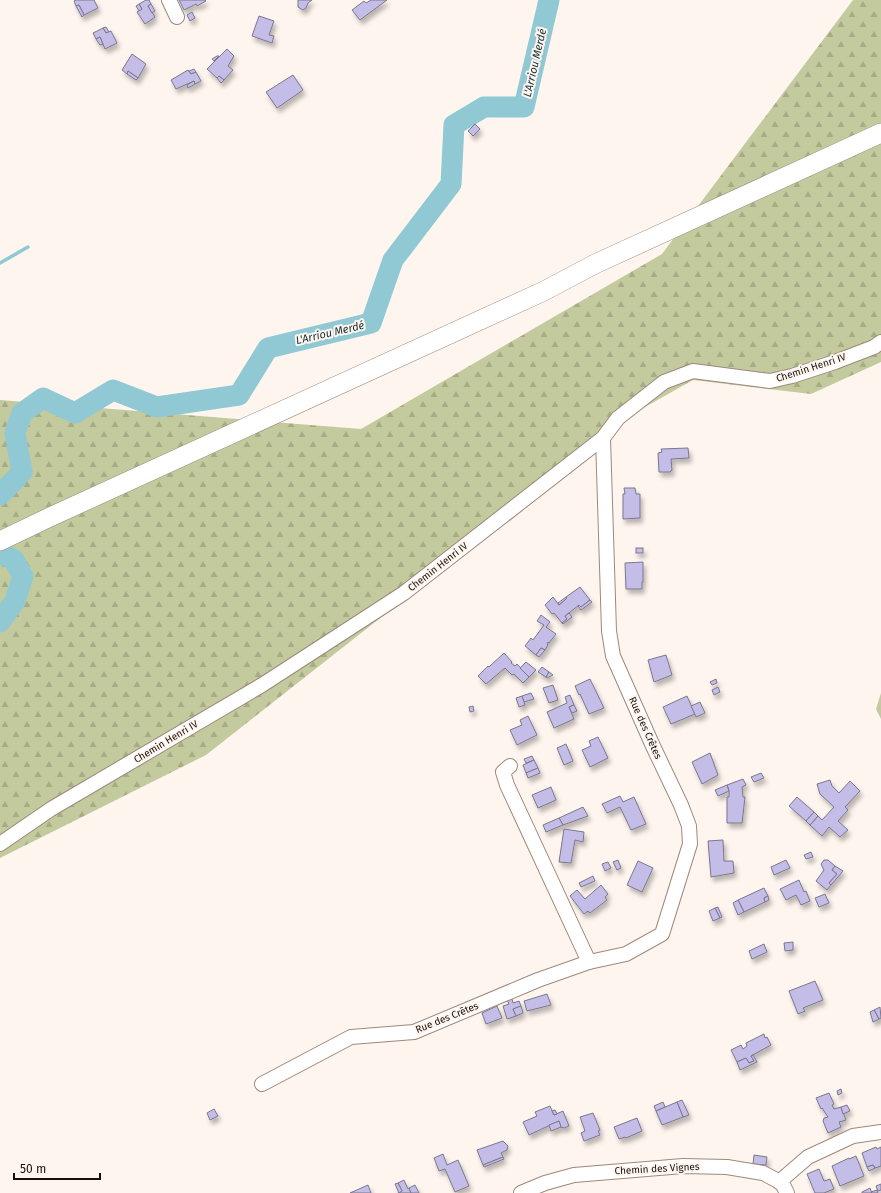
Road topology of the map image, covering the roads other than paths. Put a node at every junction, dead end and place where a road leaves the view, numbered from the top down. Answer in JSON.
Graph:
{"nodes":[{"id":1,"x":169,"y":0,"type":"edge"},
{"id":2,"x":177,"y":17,"type":"dead end"},
{"id":3,"x":881,"y":133,"type":"edge"},
{"id":4,"x":881,"y":143,"type":"edge"},
{"id":5,"x":544,"y":291,"type":"junction"},
{"id":6,"x":881,"y":342,"type":"edge"},
{"id":7,"x":603,"y":438,"type":"junction"},
{"id":8,"x":3,"y":540,"type":"edge"},
{"id":9,"x":510,"y":766,"type":"dead end"},
{"id":10,"x":0,"y":844,"type":"edge"},
{"id":11,"x":589,"y":962,"type":"junction"},
{"id":12,"x":262,"y":1084,"type":"dead end"},
{"id":13,"x":881,"y":1132,"type":"edge"},
{"id":14,"x":783,"y":1187,"type":"edge"},
{"id":15,"x":521,"y":1193,"type":"edge"}],
"edges":[{"from":1,"to":2,"type":"street"},
{"from":3,"to":5,"type":"main road"},
{"from":4,"to":5,"type":"main road"},
{"from":5,"to":8,"type":"main road"},
{"from":6,"to":7,"type":"street","name":"Chemin Henri IV"},
{"from":7,"to":10,"type":"street","name":"Chemin Henri IV"},
{"from":7,"to":11,"type":"street","name":"Rue des Crêtes"},
{"from":9,"to":11,"type":"street"},
{"from":11,"to":12,"type":"street","name":"Rue des Crêtes"},
{"from":13,"to":14,"type":"street"},
{"from":14,"to":15,"type":"street","name":"Chemin des Vignes"}]}
